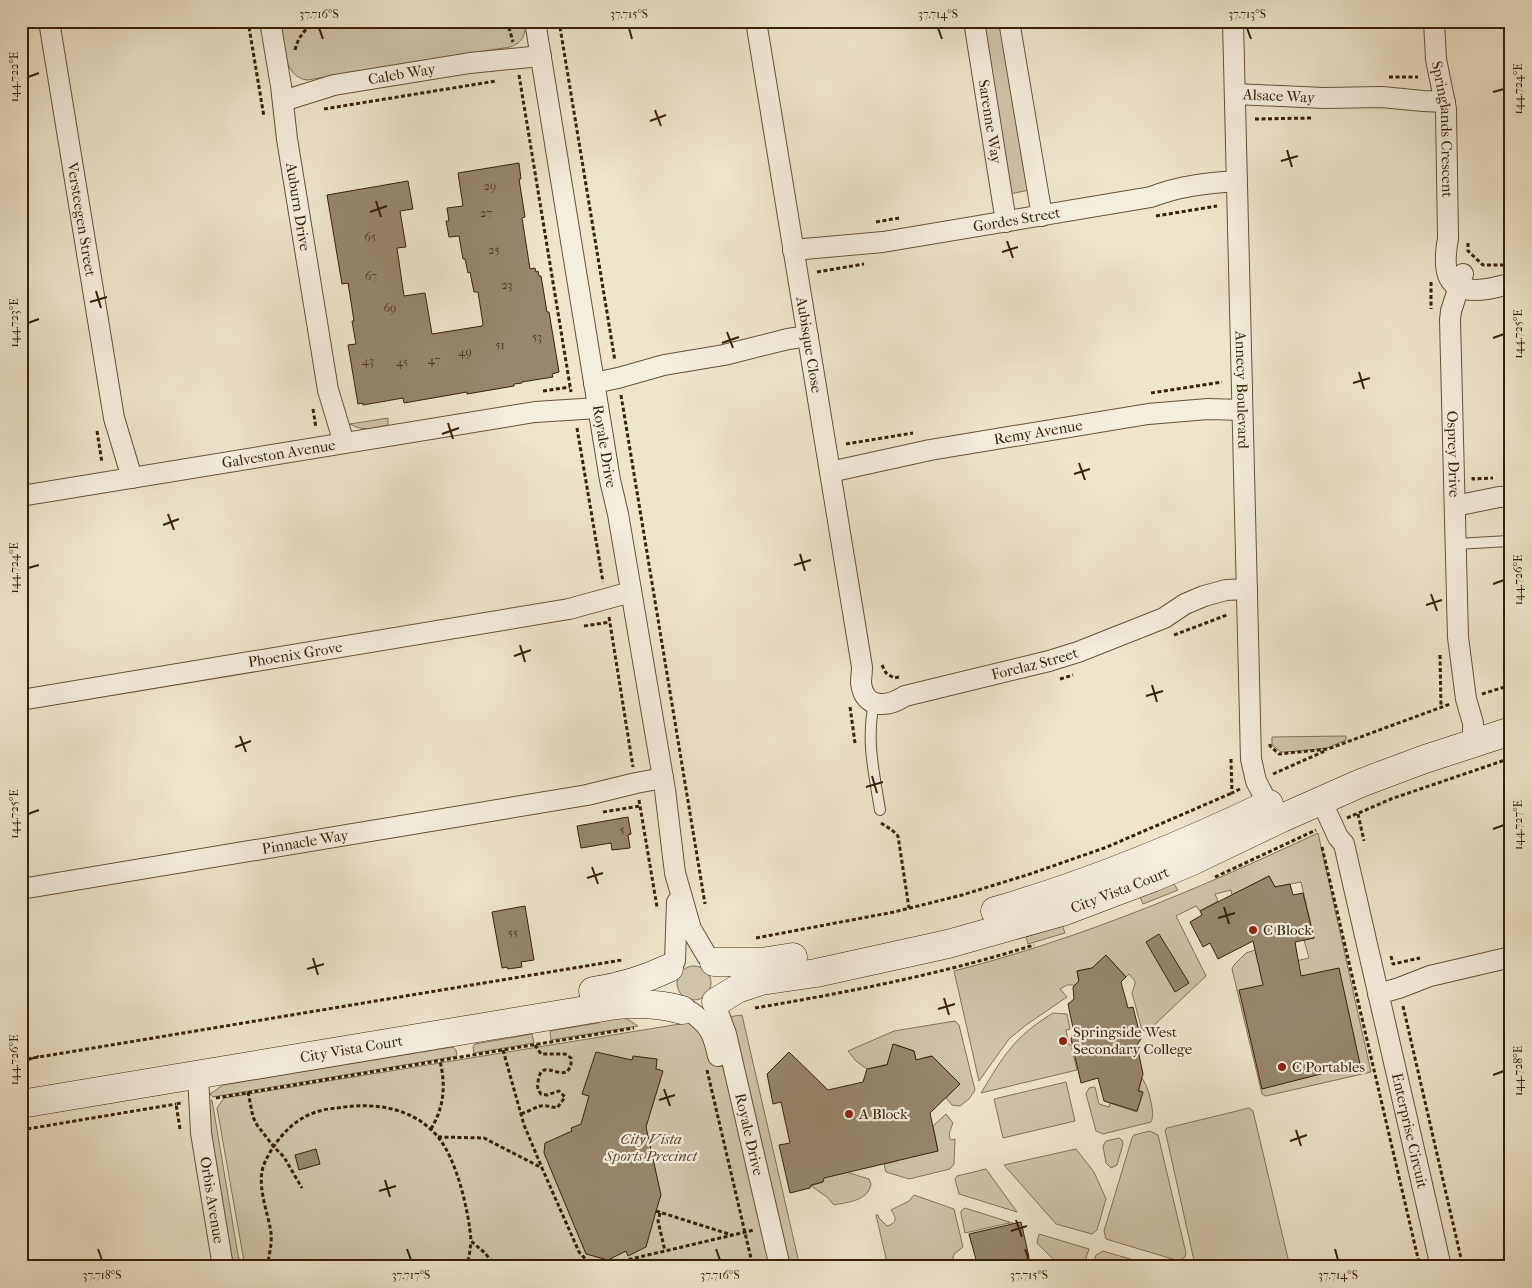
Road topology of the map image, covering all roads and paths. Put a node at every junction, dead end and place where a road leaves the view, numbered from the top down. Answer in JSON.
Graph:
{"nodes":[{"id":1,"x":49,"y":21,"type":"edge"},
{"id":2,"x":270,"y":21,"type":"edge"},
{"id":3,"x":316,"y":21,"type":"edge"},
{"id":4,"x":507,"y":21,"type":"edge"},
{"id":5,"x":535,"y":21,"type":"edge"},
{"id":6,"x":559,"y":21,"type":"edge"},
{"id":7,"x":756,"y":21,"type":"edge"},
{"id":8,"x":974,"y":21,"type":"edge"},
{"id":9,"x":1009,"y":21,"type":"edge"},
{"id":10,"x":1233,"y":21,"type":"edge"},
{"id":11,"x":1434,"y":21,"type":"edge"},
{"id":12,"x":540,"y":51,"type":"junction"},
{"id":13,"x":517,"y":63,"type":"junction"},
{"id":14,"x":1418,"y":77,"type":"dead end"},
{"id":15,"x":510,"y":79,"type":"dead end"},
{"id":16,"x":500,"y":80,"type":"dead end"},
{"id":17,"x":1381,"y":87,"type":"junction"},
{"id":18,"x":288,"y":91,"type":"junction"},
{"id":19,"x":1444,"y":95,"type":"junction"},
{"id":20,"x":1245,"y":106,"type":"junction"},
{"id":21,"x":321,"y":110,"type":"dead end"},
{"id":22,"x":1314,"y":118,"type":"dead end"},
{"id":23,"x":1255,"y":129,"type":"dead end"},
{"id":24,"x":1237,"y":188,"type":"junction"},
{"id":25,"x":1042,"y":216,"type":"junction"},
{"id":26,"x":908,"y":217,"type":"dead end"},
{"id":27,"x":1006,"y":222,"type":"junction"},
{"id":28,"x":869,"y":223,"type":"dead end"},
{"id":29,"x":1458,"y":239,"type":"junction"},
{"id":30,"x":801,"y":257,"type":"junction"},
{"id":31,"x":1430,"y":273,"type":"dead end"},
{"id":32,"x":1510,"y":278,"type":"edge"},
{"id":33,"x":1461,"y":280,"type":"junction"},
{"id":34,"x":819,"y":282,"type":"dead end"},
{"id":35,"x":1431,"y":312,"type":"dead end"},
{"id":36,"x":808,"y":341,"type":"junction"},
{"id":37,"x":617,"y":373,"type":"junction"},
{"id":38,"x":595,"y":389,"type":"junction"},
{"id":39,"x":540,"y":392,"type":"dead end"},
{"id":40,"x":572,"y":399,"type":"junction"},
{"id":41,"x":1242,"y":403,"type":"junction"},
{"id":42,"x":844,"y":435,"type":"dead end"},
{"id":43,"x":337,"y":444,"type":"junction"},
{"id":44,"x":836,"y":464,"type":"junction"},
{"id":45,"x":1473,"y":469,"type":"dead end"},
{"id":46,"x":124,"y":479,"type":"junction"},
{"id":47,"x":1504,"y":490,"type":"edge"},
{"id":48,"x":21,"y":496,"type":"edge"},
{"id":49,"x":1454,"y":497,"type":"junction"},
{"id":50,"x":1456,"y":544,"type":"junction"},
{"id":51,"x":1247,"y":598,"type":"junction"},
{"id":52,"x":632,"y":599,"type":"junction"},
{"id":53,"x":1511,"y":600,"type":"edge"},
{"id":54,"x":606,"y":603,"type":"junction"},
{"id":55,"x":1440,"y":645,"type":"dead end"},
{"id":56,"x":881,"y":658,"type":"dead end"},
{"id":57,"x":904,"y":676,"type":"dead end"},
{"id":58,"x":1511,"y":685,"type":"edge"},
{"id":59,"x":877,"y":698,"type":"junction"},
{"id":60,"x":21,"y":700,"type":"edge"},
{"id":61,"x":1511,"y":712,"type":"edge"},
{"id":62,"x":1462,"y":717,"type":"junction"},
{"id":63,"x":1511,"y":731,"type":"edge"},
{"id":64,"x":1270,"y":736,"type":"dead end"},
{"id":65,"x":1511,"y":758,"type":"edge"},
{"id":66,"x":664,"y":784,"type":"junction"},
{"id":67,"x":637,"y":788,"type":"junction"},
{"id":68,"x":1232,"y":793,"type":"dead end"},
{"id":69,"x":1327,"y":798,"type":"junction"},
{"id":70,"x":880,"y":810,"type":"dead end"},
{"id":71,"x":1265,"y":813,"type":"junction"},
{"id":72,"x":1350,"y":817,"type":"junction"},
{"id":73,"x":1320,"y":839,"type":"dead end"},
{"id":74,"x":1364,"y":842,"type":"dead end"},
{"id":75,"x":1344,"y":844,"type":"junction"},
{"id":76,"x":675,"y":872,"type":"junction"},
{"id":77,"x":21,"y":889,"type":"edge"},
{"id":78,"x":657,"y":909,"type":"dead end"},
{"id":79,"x":706,"y":913,"type":"dead end"},
{"id":80,"x":747,"y":940,"type":"dead end"},
{"id":81,"x":1391,"y":955,"type":"dead end"},
{"id":82,"x":1511,"y":957,"type":"edge"},
{"id":83,"x":710,"y":959,"type":"junction"},
{"id":84,"x":626,"y":960,"type":"dead end"},
{"id":85,"x":672,"y":964,"type":"junction"},
{"id":86,"x":1430,"y":966,"type":"junction"},
{"id":87,"x":1396,"y":977,"type":"junction"},
{"id":88,"x":1376,"y":988,"type":"junction"},
{"id":89,"x":701,"y":1007,"type":"junction"},
{"id":90,"x":636,"y":1027,"type":"dead end"},
{"id":91,"x":535,"y":1045,"type":"junction"},
{"id":92,"x":503,"y":1050,"type":"junction"},
{"id":93,"x":21,"y":1060,"type":"edge"},
{"id":94,"x":440,"y":1061,"type":"junction"},
{"id":95,"x":707,"y":1069,"type":"dead end"},
{"id":96,"x":191,"y":1076,"type":"junction"},
{"id":97,"x":21,"y":1085,"type":"edge"},
{"id":98,"x":248,"y":1092,"type":"junction"},
{"id":99,"x":214,"y":1098,"type":"dead end"},
{"id":100,"x":21,"y":1104,"type":"edge"},
{"id":101,"x":176,"y":1104,"type":"dead end"},
{"id":102,"x":521,"y":1114,"type":"junction"},
{"id":103,"x":431,"y":1129,"type":"junction"},
{"id":104,"x":21,"y":1130,"type":"edge"},
{"id":105,"x":438,"y":1137,"type":"junction"},
{"id":106,"x":274,"y":1147,"type":"junction"},
{"id":107,"x":542,"y":1168,"type":"junction"},
{"id":108,"x":302,"y":1188,"type":"dead end"},
{"id":109,"x":752,"y":1231,"type":"junction"},
{"id":110,"x":734,"y":1236,"type":"junction"},
{"id":111,"x":470,"y":1241,"type":"junction"},
{"id":112,"x":665,"y":1251,"type":"junction"},
{"id":113,"x":223,"y":1267,"type":"edge"},
{"id":114,"x":267,"y":1267,"type":"edge"},
{"id":115,"x":465,"y":1267,"type":"edge"},
{"id":116,"x":496,"y":1267,"type":"edge"},
{"id":117,"x":593,"y":1267,"type":"edge"},
{"id":118,"x":597,"y":1267,"type":"edge"},
{"id":119,"x":753,"y":1267,"type":"edge"},
{"id":120,"x":768,"y":1267,"type":"edge"},
{"id":121,"x":780,"y":1267,"type":"edge"},
{"id":122,"x":1420,"y":1267,"type":"edge"},
{"id":123,"x":1441,"y":1267,"type":"edge"},
{"id":124,"x":1463,"y":1267,"type":"edge"}],
"edges":[{"from":1,"to":46,"type":"street","name":"Versteegen Street"},
{"from":2,"to":18,"type":"street","name":"Auburn Drive"},
{"from":3,"to":18,"type":"path"},
{"from":4,"to":13,"type":"path"},
{"from":5,"to":12,"type":"street","name":"Royale Drive"},
{"from":6,"to":37,"type":"path"},
{"from":7,"to":30,"type":"street","name":"Aubisque Close"},
{"from":8,"to":27,"type":"street","name":"Sarenne Way"},
{"from":9,"to":25,"type":"street"},
{"from":10,"to":20,"type":"street","name":"Annecy Boulevard"},
{"from":11,"to":19,"type":"street","name":"Springlands Crescent"},
{"from":12,"to":13,"type":"street","name":"Caleb Way"},
{"from":12,"to":38,"type":"street","name":"Royale Drive"},
{"from":13,"to":15,"type":"path"},
{"from":13,"to":18,"type":"street","name":"Caleb Way"},
{"from":13,"to":40,"type":"path"},
{"from":14,"to":17,"type":"path"},
{"from":16,"to":21,"type":"path"},
{"from":17,"to":19,"type":"street","name":"Alsace Way"},
{"from":17,"to":20,"type":"street","name":"Alsace Way"},
{"from":18,"to":43,"type":"street","name":"Auburn Drive"},
{"from":19,"to":29,"type":"street","name":"Springlands Crescent"},
{"from":20,"to":22,"type":"path"},
{"from":20,"to":23,"type":"path"},
{"from":20,"to":24,"type":"street","name":"Annecy Boulevard"},
{"from":24,"to":25,"type":"street","name":"Gordes Street"},
{"from":24,"to":41,"type":"street","name":"Annecy Boulevard"},
{"from":25,"to":27,"type":"street","name":"Gordes Street"},
{"from":26,"to":28,"type":"path"},
{"from":27,"to":30,"type":"street","name":"Gordes Street"},
{"from":29,"to":32,"type":"path"},
{"from":29,"to":33,"type":"street","name":"Springlands Crescent"},
{"from":30,"to":34,"type":"path"},
{"from":30,"to":36,"type":"street","name":"Aubisque Close"},
{"from":31,"to":35,"type":"path"},
{"from":32,"to":33,"type":"street"},
{"from":33,"to":49,"type":"street","name":"Osprey Drive"},
{"from":36,"to":37,"type":"street","name":"Galveston Avenue"},
{"from":36,"to":44,"type":"street","name":"Aubisque Close"},
{"from":37,"to":38,"type":"street","name":"Galveston Avenue"},
{"from":37,"to":79,"type":"path"},
{"from":38,"to":40,"type":"street","name":"Galveston Avenue"},
{"from":38,"to":52,"type":"street","name":"Royale Drive"},
{"from":39,"to":40,"type":"path"},
{"from":40,"to":43,"type":"street","name":"Galveston Avenue"},
{"from":40,"to":54,"type":"path"},
{"from":41,"to":44,"type":"street","name":"Remy Avenue"},
{"from":41,"to":51,"type":"street","name":"Annecy Boulevard"},
{"from":42,"to":44,"type":"path"},
{"from":43,"to":46,"type":"street","name":"Galveston Avenue"},
{"from":44,"to":59,"type":"street","name":"Aubisque Close"},
{"from":45,"to":47,"type":"path"},
{"from":46,"to":48,"type":"street","name":"Galveston Avenue"},
{"from":47,"to":49,"type":"street"},
{"from":49,"to":50,"type":"street","name":"Osprey Drive"},
{"from":50,"to":53,"type":"lane"},
{"from":50,"to":62,"type":"street","name":"Osprey Drive"},
{"from":51,"to":59,"type":"street","name":"Forclaz Street"},
{"from":51,"to":71,"type":"street","name":"Annecy Boulevard"},
{"from":52,"to":54,"type":"street","name":"Phoenix Grove"},
{"from":52,"to":66,"type":"street","name":"Royale Drive"},
{"from":54,"to":60,"type":"street","name":"Phoenix Grove"},
{"from":54,"to":67,"type":"path"},
{"from":55,"to":62,"type":"path"},
{"from":56,"to":57,"type":"path"},
{"from":58,"to":62,"type":"path"},
{"from":59,"to":70,"type":"lane"},
{"from":61,"to":62,"type":"street","name":"City Vista Court"},
{"from":62,"to":63,"type":"street","name":"City Vista Court"},
{"from":62,"to":64,"type":"path"},
{"from":62,"to":69,"type":"street","name":"City Vista Court"},
{"from":62,"to":71,"type":"street","name":"City Vista Court"},
{"from":65,"to":72,"type":"path"},
{"from":66,"to":67,"type":"street","name":"Pinnacle Way"},
{"from":66,"to":76,"type":"street","name":"Royale Drive"},
{"from":67,"to":77,"type":"street","name":"Pinnacle Way"},
{"from":67,"to":78,"type":"path"},
{"from":68,"to":80,"type":"path"},
{"from":69,"to":71,"type":"street","name":"City Vista Court"},
{"from":69,"to":72,"type":"street","name":"Enterprise Circuit"},
{"from":69,"to":75,"type":"street","name":"Enterprise Circuit"},
{"from":71,"to":83,"type":"street","name":"City Vista Court"},
{"from":71,"to":89,"type":"street","name":"City Vista Court"},
{"from":72,"to":74,"type":"path"},
{"from":72,"to":75,"type":"street","name":"Enterprise Circuit"},
{"from":73,"to":122,"type":"path"},
{"from":75,"to":88,"type":"street","name":"Enterprise Circuit"},
{"from":76,"to":83,"type":"street"},
{"from":76,"to":85,"type":"street"},
{"from":81,"to":87,"type":"path"},
{"from":82,"to":86,"type":"street"},
{"from":83,"to":85,"type":"street"},
{"from":83,"to":89,"type":"street"},
{"from":84,"to":93,"type":"path"},
{"from":85,"to":89,"type":"street"},
{"from":85,"to":97,"type":"street","name":"City Vista Court"},
{"from":86,"to":87,"type":"street"},
{"from":86,"to":87,"type":"path"},
{"from":87,"to":88,"type":"street"},
{"from":87,"to":124,"type":"path"},
{"from":88,"to":123,"type":"street","name":"Enterprise Circuit"},
{"from":89,"to":96,"type":"street","name":"City Vista Court"},
{"from":89,"to":109,"type":"street","name":"Royale Drive"},
{"from":89,"to":121,"type":"street","name":"Royale Drive"},
{"from":90,"to":91,"type":"path"},
{"from":91,"to":92,"type":"path"},
{"from":91,"to":102,"type":"path"},
{"from":92,"to":94,"type":"path"},
{"from":92,"to":102,"type":"path"},
{"from":94,"to":98,"type":"path"},
{"from":94,"to":103,"type":"path"},
{"from":95,"to":109,"type":"path"},
{"from":96,"to":100,"type":"street","name":"City Vista Court"},
{"from":96,"to":113,"type":"street","name":"Orbis Avenue"},
{"from":98,"to":99,"type":"path"},
{"from":98,"to":106,"type":"path"},
{"from":101,"to":104,"type":"path"},
{"from":102,"to":107,"type":"path"},
{"from":103,"to":105,"type":"path"},
{"from":103,"to":106,"type":"path"},
{"from":105,"to":107,"type":"path"},
{"from":105,"to":111,"type":"path"},
{"from":106,"to":108,"type":"path"},
{"from":106,"to":114,"type":"path"},
{"from":107,"to":117,"type":"path"},
{"from":109,"to":110,"type":"path"},
{"from":109,"to":119,"type":"path"},
{"from":109,"to":120,"type":"street","name":"Royale Drive"},
{"from":110,"to":112,"type":"path"},
{"from":110,"to":112,"type":"path"},
{"from":111,"to":115,"type":"path"},
{"from":111,"to":116,"type":"path"},
{"from":112,"to":118,"type":"path"}]}
